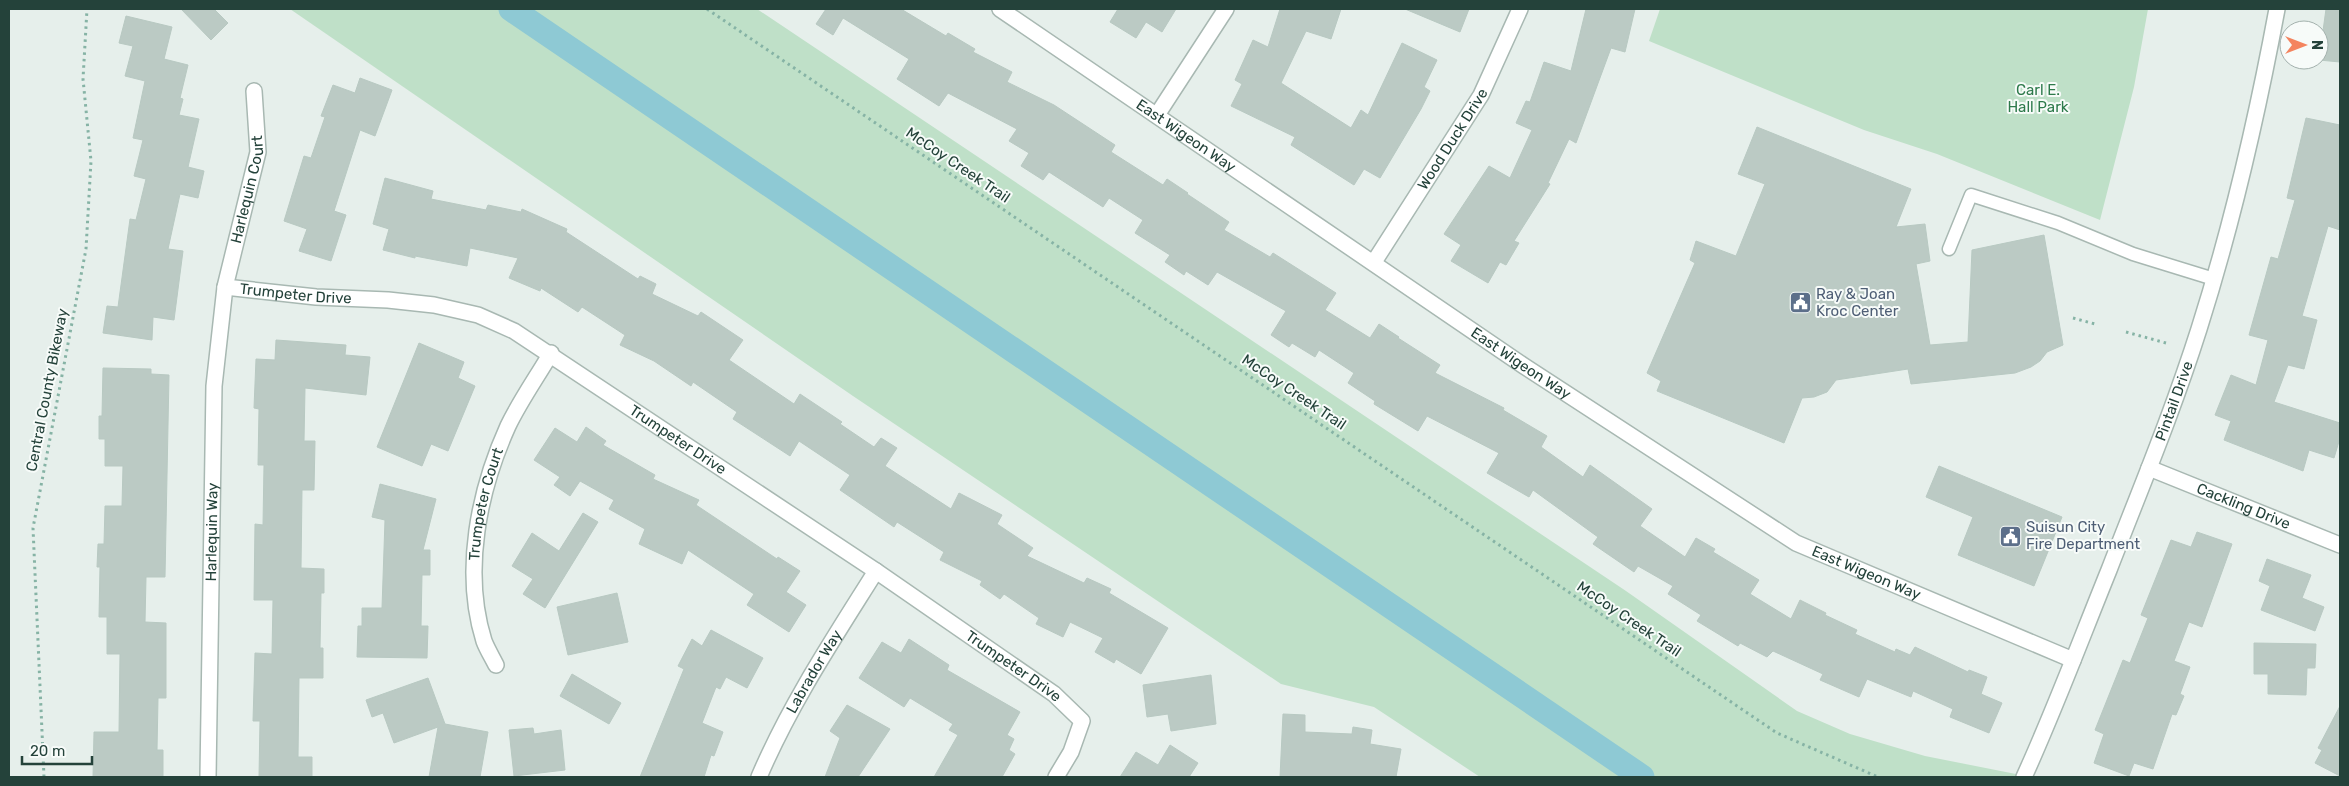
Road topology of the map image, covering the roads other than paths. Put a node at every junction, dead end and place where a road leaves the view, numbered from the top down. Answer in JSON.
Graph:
{"nodes":[{"id":1,"x":1000,"y":9,"type":"edge"},
{"id":2,"x":1226,"y":9,"type":"edge"},
{"id":3,"x":1520,"y":9,"type":"edge"},
{"id":4,"x":2277,"y":9,"type":"edge"},
{"id":5,"x":254,"y":91,"type":"dead end"},
{"id":6,"x":1157,"y":115,"type":"junction"},
{"id":7,"x":1949,"y":249,"type":"dead end"},
{"id":8,"x":1374,"y":262,"type":"junction"},
{"id":9,"x":2214,"y":279,"type":"junction"},
{"id":10,"x":225,"y":287,"type":"junction"},
{"id":11,"x":551,"y":353,"type":"junction"},
{"id":12,"x":2149,"y":468,"type":"junction"},
{"id":13,"x":2340,"y":546,"type":"edge"},
{"id":14,"x":876,"y":571,"type":"junction"},
{"id":15,"x":2073,"y":660,"type":"junction"},
{"id":16,"x":496,"y":665,"type":"dead end"},
{"id":17,"x":208,"y":777,"type":"edge"},
{"id":18,"x":759,"y":777,"type":"edge"},
{"id":19,"x":1056,"y":777,"type":"edge"},
{"id":20,"x":2024,"y":777,"type":"edge"}],
"edges":[{"from":1,"to":6,"type":"street","name":"East Wigeon Way"},
{"from":2,"to":6,"type":"street"},
{"from":3,"to":8,"type":"street","name":"Wood Duck Drive"},
{"from":4,"to":9,"type":"street","name":"Pintail Drive"},
{"from":5,"to":10,"type":"street","name":"Harlequin Court"},
{"from":6,"to":8,"type":"street","name":"East Wigeon Way"},
{"from":7,"to":9,"type":"lane"},
{"from":8,"to":15,"type":"street","name":"East Wigeon Way"},
{"from":9,"to":12,"type":"street","name":"Pintail Drive"},
{"from":10,"to":11,"type":"street","name":"Trumpeter Drive"},
{"from":10,"to":17,"type":"street","name":"Harlequin Way"},
{"from":11,"to":14,"type":"street","name":"Trumpeter Drive"},
{"from":11,"to":16,"type":"street","name":"Trumpeter Court"},
{"from":12,"to":13,"type":"street","name":"Cackling Drive"},
{"from":12,"to":15,"type":"street","name":"Pintail Drive"},
{"from":14,"to":18,"type":"street","name":"Labrador Way"},
{"from":14,"to":19,"type":"street","name":"Trumpeter Drive"},
{"from":15,"to":20,"type":"street","name":"Pintail Drive"}]}
